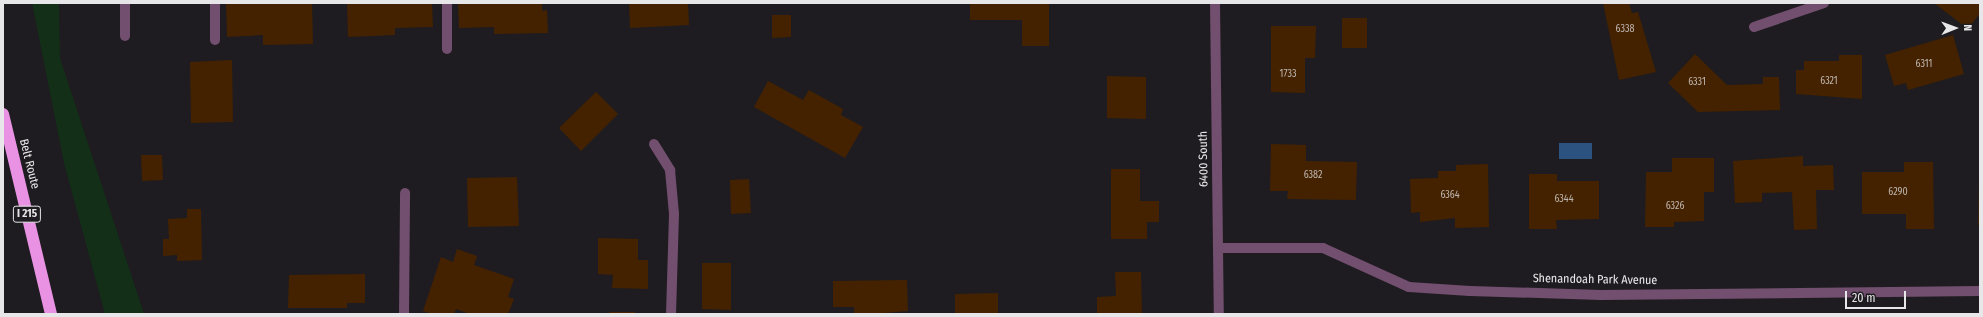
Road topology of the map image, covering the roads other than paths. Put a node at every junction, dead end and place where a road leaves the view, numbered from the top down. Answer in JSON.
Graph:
{"nodes":[{"id":1,"x":125,"y":3,"type":"edge"},
{"id":2,"x":215,"y":3,"type":"edge"},
{"id":3,"x":446,"y":3,"type":"edge"},
{"id":4,"x":1215,"y":3,"type":"edge"},
{"id":5,"x":1824,"y":3,"type":"edge"},
{"id":6,"x":1754,"y":27,"type":"dead end"},
{"id":7,"x":125,"y":36,"type":"dead end"},
{"id":8,"x":215,"y":40,"type":"dead end"},
{"id":9,"x":447,"y":48,"type":"dead end"},
{"id":10,"x":3,"y":114,"type":"edge"},
{"id":11,"x":654,"y":144,"type":"dead end"},
{"id":12,"x":405,"y":193,"type":"dead end"},
{"id":13,"x":1218,"y":248,"type":"junction"},
{"id":14,"x":1980,"y":292,"type":"edge"},
{"id":15,"x":51,"y":314,"type":"edge"},
{"id":16,"x":404,"y":314,"type":"edge"},
{"id":17,"x":671,"y":314,"type":"edge"},
{"id":18,"x":1219,"y":314,"type":"edge"}],
"edges":[{"from":1,"to":7,"type":"street"},
{"from":2,"to":8,"type":"street"},
{"from":3,"to":9,"type":"street"},
{"from":4,"to":13,"type":"street","name":"6400 South"},
{"from":5,"to":6,"type":"street"},
{"from":10,"to":15,"type":"highway","name":"Belt Route","number":"I 215"},
{"from":11,"to":17,"type":"street"},
{"from":12,"to":16,"type":"street"},
{"from":13,"to":14,"type":"street","name":"Shenandoah Park Avenue"},
{"from":13,"to":18,"type":"street","name":"6400 South"}]}
